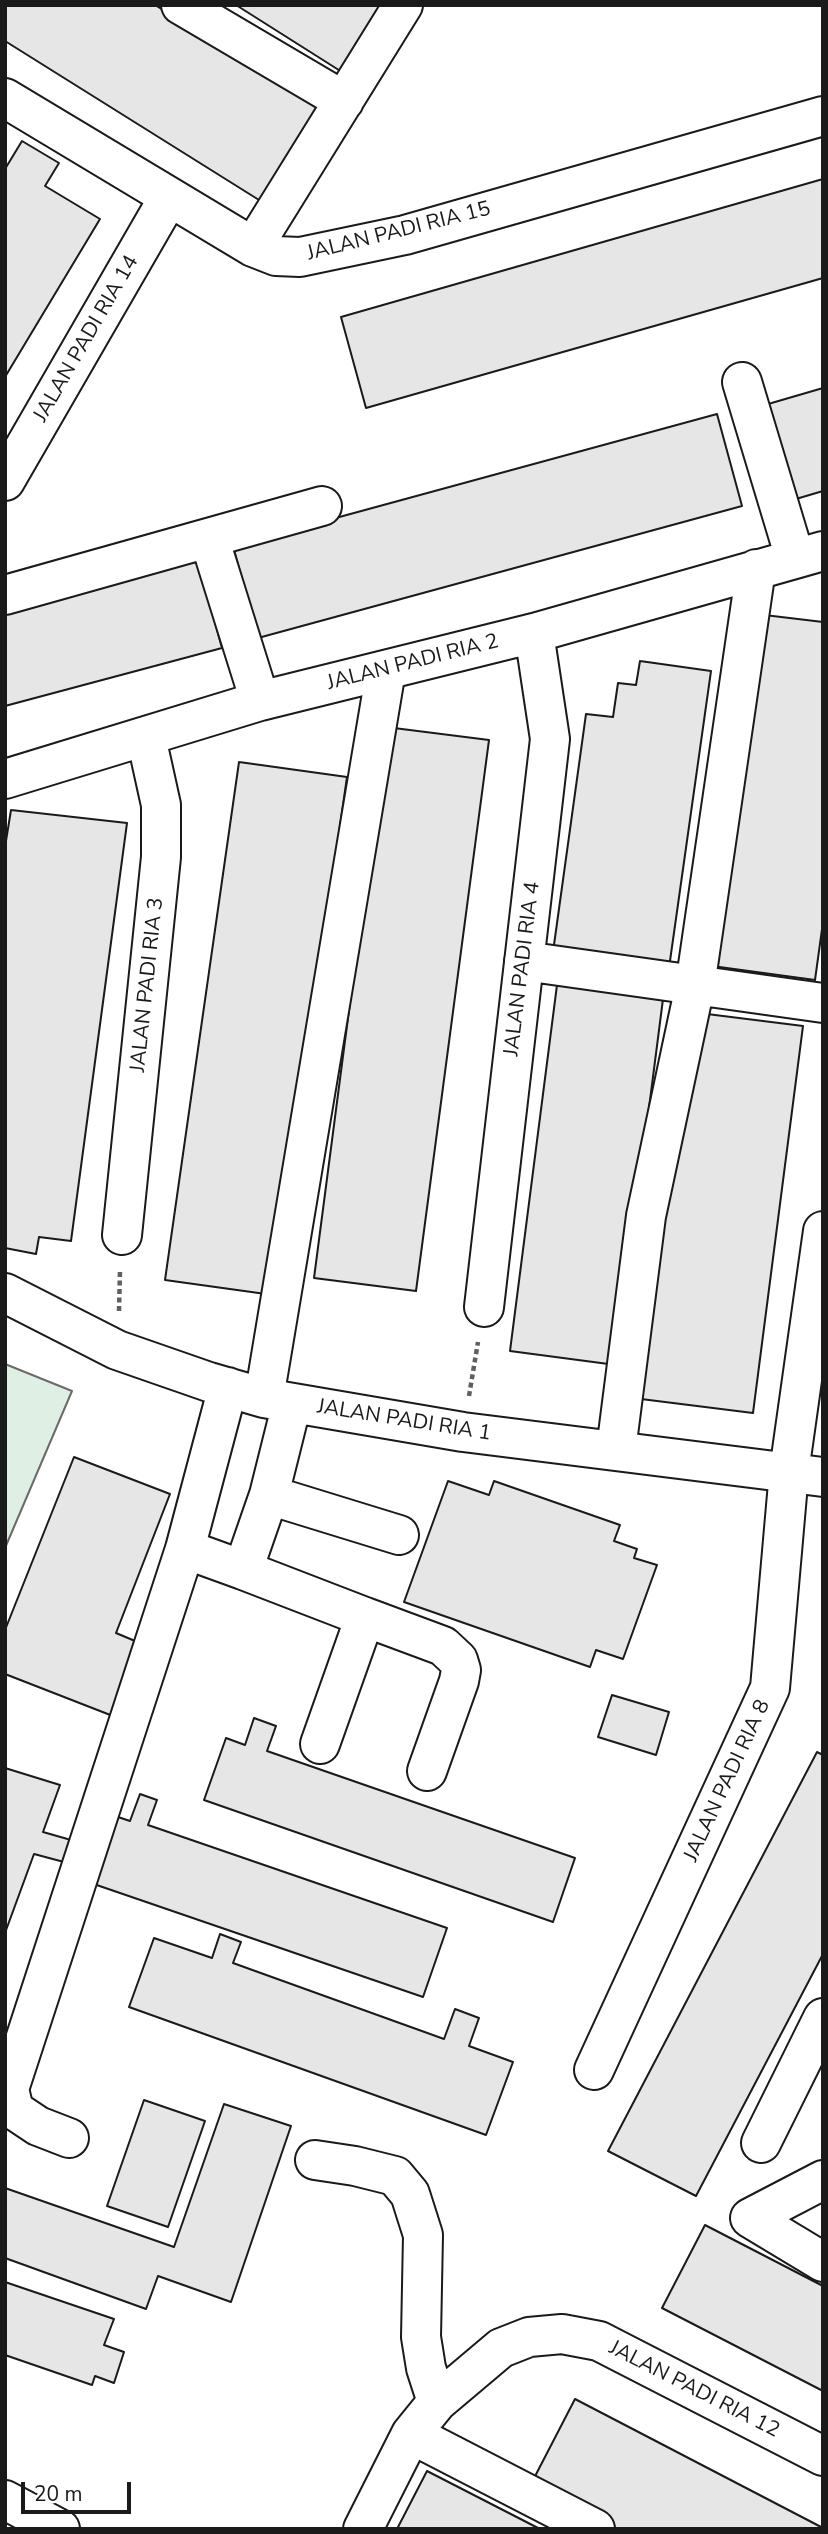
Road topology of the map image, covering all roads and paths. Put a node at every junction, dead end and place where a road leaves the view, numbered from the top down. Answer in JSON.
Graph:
{"nodes":[{"id":1,"x":181,"y":5,"type":"edge"},
{"id":2,"x":403,"y":5,"type":"edge"},
{"id":3,"x":344,"y":102,"type":"junction"},
{"id":4,"x":10,"y":110,"type":"edge"},
{"id":5,"x":823,"y":116,"type":"edge"},
{"id":6,"x":169,"y":197,"type":"junction"},
{"id":7,"x":253,"y":247,"type":"junction"},
{"id":8,"x":742,"y":382,"type":"dead end"},
{"id":9,"x":5,"y":481,"type":"edge"},
{"id":10,"x":322,"y":506,"type":"dead end"},
{"id":11,"x":209,"y":538,"type":"junction"},
{"id":12,"x":809,"y":554,"type":"edge"},
{"id":13,"x":756,"y":569,"type":"junction"},
{"id":14,"x":5,"y":594,"type":"edge"},
{"id":15,"x":534,"y":633,"type":"junction"},
{"id":16,"x":386,"y":670,"type":"junction"},
{"id":17,"x":260,"y":701,"type":"junction"},
{"id":18,"x":146,"y":737,"type":"junction"},
{"id":19,"x":5,"y":779,"type":"edge"},
{"id":20,"x":524,"y":961,"type":"junction"},
{"id":21,"x":695,"y":986,"type":"junction"},
{"id":22,"x":823,"y":1003,"type":"edge"},
{"id":23,"x":823,"y":1231,"type":"edge"},
{"id":24,"x":122,"y":1235,"type":"joint"},
{"id":25,"x":5,"y":1293,"type":"edge"},
{"id":26,"x":484,"y":1307,"type":"joint"},
{"id":27,"x":117,"y":1350,"type":"junction"},
{"id":28,"x":228,"y":1387,"type":"junction"},
{"id":29,"x":278,"y":1401,"type":"junction"},
{"id":30,"x":463,"y":1432,"type":"junction"},
{"id":31,"x":616,"y":1450,"type":"junction"},
{"id":32,"x":806,"y":1475,"type":"edge"},
{"id":33,"x":269,"y":1495,"type":"junction"},
{"id":34,"x":399,"y":1535,"type":"dead end"},
{"id":35,"x":185,"y":1549,"type":"junction"},
{"id":36,"x":243,"y":1570,"type":"junction"},
{"id":37,"x":365,"y":1617,"type":"junction"},
{"id":38,"x":320,"y":1744,"type":"dead end"},
{"id":39,"x":427,"y":1771,"type":"dead end"},
{"id":40,"x":823,"y":2018,"type":"edge"},
{"id":41,"x":593,"y":2070,"type":"dead end"},
{"id":42,"x":69,"y":2138,"type":"dead end"},
{"id":43,"x":761,"y":2143,"type":"dead end"},
{"id":44,"x":315,"y":2160,"type":"dead end"},
{"id":45,"x":823,"y":2180,"type":"edge"},
{"id":46,"x":823,"y":2262,"type":"edge"},
{"id":47,"x":437,"y":2402,"type":"junction"},
{"id":48,"x":411,"y":2434,"type":"junction"},
{"id":49,"x":823,"y":2456,"type":"edge"},
{"id":50,"x":5,"y":2500,"type":"edge"},
{"id":51,"x":5,"y":2520,"type":"edge"},
{"id":52,"x":22,"y":2529,"type":"edge"},
{"id":53,"x":60,"y":2529,"type":"edge"},
{"id":54,"x":363,"y":2529,"type":"edge"},
{"id":55,"x":595,"y":2529,"type":"edge"}],
"edges":[{"from":1,"to":3,"type":"street"},
{"from":2,"to":3,"type":"street"},
{"from":3,"to":7,"type":"street"},
{"from":4,"to":6,"type":"street","name":"JALAN PADI RIA 15"},
{"from":5,"to":7,"type":"street","name":"JALAN PADI RIA 15"},
{"from":6,"to":7,"type":"street","name":"JALAN PADI RIA 15"},
{"from":6,"to":9,"type":"street","name":"JALAN PADI RIA 14"},
{"from":8,"to":12,"type":"street"},
{"from":10,"to":11,"type":"street"},
{"from":11,"to":14,"type":"street"},
{"from":11,"to":17,"type":"street"},
{"from":12,"to":13,"type":"street","name":"JALAN PADI RIA 2"},
{"from":13,"to":15,"type":"street","name":"JALAN PADI RIA 2"},
{"from":13,"to":21,"type":"street"},
{"from":15,"to":16,"type":"street","name":"JALAN PADI RIA 2"},
{"from":15,"to":20,"type":"street","name":"JALAN PADI RIA 4"},
{"from":16,"to":17,"type":"street","name":"JALAN PADI RIA 2"},
{"from":16,"to":29,"type":"street"},
{"from":17,"to":18,"type":"street","name":"JALAN PADI RIA 2"},
{"from":18,"to":19,"type":"street","name":"JALAN PADI RIA 2"},
{"from":18,"to":24,"type":"street","name":"JALAN PADI RIA 3"},
{"from":20,"to":21,"type":"street"},
{"from":20,"to":26,"type":"street","name":"JALAN PADI RIA 4"},
{"from":21,"to":22,"type":"street"},
{"from":21,"to":31,"type":"street"},
{"from":23,"to":32,"type":"street","name":"JALAN PADI RIA 8"},
{"from":24,"to":27,"type":"path"},
{"from":25,"to":27,"type":"street","name":"JALAN PADI RIA 1"},
{"from":26,"to":30,"type":"path"},
{"from":27,"to":28,"type":"street","name":"JALAN PADI RIA 1"},
{"from":28,"to":29,"type":"street","name":"JALAN PADI RIA 1"},
{"from":28,"to":35,"type":"street"},
{"from":29,"to":30,"type":"street","name":"JALAN PADI RIA 1"},
{"from":29,"to":33,"type":"street"},
{"from":30,"to":31,"type":"street","name":"JALAN PADI RIA 1"},
{"from":31,"to":32,"type":"street","name":"JALAN PADI RIA 1"},
{"from":32,"to":41,"type":"street","name":"JALAN PADI RIA 8"},
{"from":33,"to":34,"type":"street"},
{"from":33,"to":36,"type":"street"},
{"from":35,"to":36,"type":"street"},
{"from":35,"to":42,"type":"street"},
{"from":36,"to":37,"type":"street"},
{"from":37,"to":38,"type":"street"},
{"from":37,"to":39,"type":"street"},
{"from":40,"to":43,"type":"street"},
{"from":44,"to":47,"type":"street"},
{"from":45,"to":46,"type":"street"},
{"from":47,"to":48,"type":"street","name":"JALAN PADI RIA 12"},
{"from":47,"to":49,"type":"street","name":"JALAN PADI RIA 12"},
{"from":48,"to":54,"type":"street","name":"JALAN PADI RIA 12"},
{"from":48,"to":55,"type":"street"},
{"from":50,"to":53,"type":"street"},
{"from":51,"to":52,"type":"street"}]}
